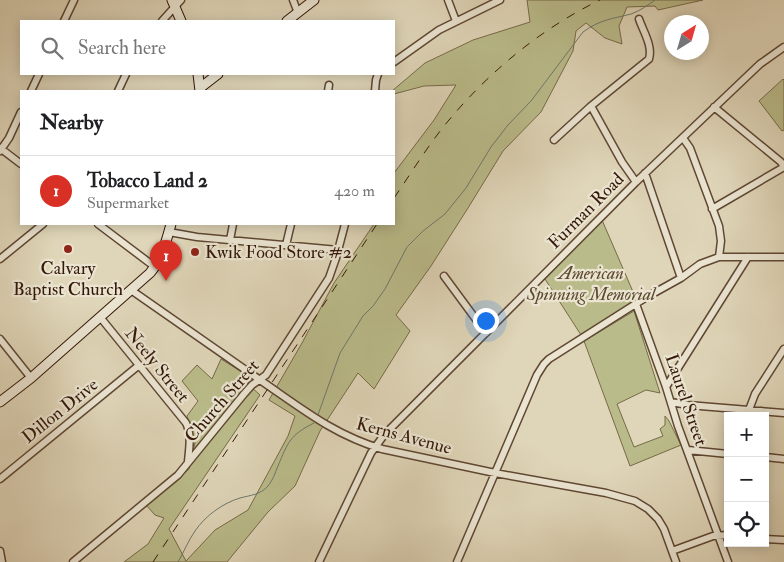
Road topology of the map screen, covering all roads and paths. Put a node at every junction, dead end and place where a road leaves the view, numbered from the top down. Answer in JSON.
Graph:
{"nodes":[{"id":1,"x":74,"y":0,"type":"edge"},
{"id":2,"x":293,"y":0,"type":"edge"},
{"id":3,"x":314,"y":0,"type":"edge"},
{"id":4,"x":448,"y":0,"type":"edge"},
{"id":5,"x":500,"y":0,"type":"edge"},
{"id":6,"x":176,"y":2,"type":"edge"},
{"id":7,"x":298,"y":13,"type":"junction"},
{"id":8,"x":639,"y":19,"type":"dead end"},
{"id":9,"x":64,"y":20,"type":"edge"},
{"id":10,"x":163,"y":20,"type":"edge"},
{"id":11,"x":181,"y":20,"type":"edge"},
{"id":12,"x":288,"y":20,"type":"edge"},
{"id":13,"x":456,"y":21,"type":"junction"},
{"id":14,"x":784,"y":47,"type":"edge"},
{"id":15,"x":395,"y":61,"type":"edge"},
{"id":16,"x":39,"y":75,"type":"edge"},
{"id":17,"x":126,"y":75,"type":"edge"},
{"id":18,"x":198,"y":75,"type":"edge"},
{"id":19,"x":217,"y":75,"type":"edge"},
{"id":20,"x":377,"y":77,"type":"edge"},
{"id":21,"x":200,"y":89,"type":"edge"},
{"id":22,"x":31,"y":90,"type":"edge"},
{"id":23,"x":118,"y":90,"type":"edge"},
{"id":24,"x":375,"y":90,"type":"edge"},
{"id":25,"x":591,"y":106,"type":"junction"},
{"id":26,"x":714,"y":107,"type":"junction"},
{"id":27,"x":20,"y":114,"type":"edge"},
{"id":28,"x":683,"y":138,"type":"junction"},
{"id":29,"x":554,"y":140,"type":"dead end"},
{"id":30,"x":1,"y":149,"type":"edge"},
{"id":31,"x":20,"y":163,"type":"edge"},
{"id":32,"x":784,"y":167,"type":"edge"},
{"id":33,"x":645,"y":173,"type":"junction"},
{"id":34,"x":636,"y":182,"type":"junction"},
{"id":35,"x":712,"y":209,"type":"junction"},
{"id":36,"x":42,"y":225,"type":"edge"},
{"id":37,"x":99,"y":225,"type":"edge"},
{"id":38,"x":233,"y":225,"type":"edge"},
{"id":39,"x":291,"y":225,"type":"edge"},
{"id":40,"x":345,"y":225,"type":"edge"},
{"id":41,"x":170,"y":228,"type":"edge"},
{"id":42,"x":230,"y":240,"type":"junction"},
{"id":43,"x":286,"y":244,"type":"junction"},
{"id":44,"x":338,"y":250,"type":"junction"},
{"id":45,"x":719,"y":257,"type":"junction"},
{"id":46,"x":748,"y":257,"type":"junction"},
{"id":47,"x":784,"y":257,"type":"edge"},
{"id":48,"x":0,"y":259,"type":"edge"},
{"id":49,"x":155,"y":267,"type":"junction"},
{"id":50,"x":444,"y":276,"type":"dead end"},
{"id":51,"x":681,"y":278,"type":"junction"},
{"id":52,"x":131,"y":290,"type":"junction"},
{"id":53,"x":636,"y":304,"type":"junction"},
{"id":54,"x":100,"y":317,"type":"junction"},
{"id":55,"x":486,"y":333,"type":"junction"},
{"id":56,"x":0,"y":339,"type":"edge"},
{"id":57,"x":784,"y":349,"type":"edge"},
{"id":58,"x":138,"y":366,"type":"junction"},
{"id":59,"x":31,"y":378,"type":"junction"},
{"id":60,"x":260,"y":379,"type":"junction"},
{"id":61,"x":666,"y":387,"type":"junction"},
{"id":62,"x":0,"y":402,"type":"edge"},
{"id":63,"x":671,"y":402,"type":"junction"},
{"id":64,"x":749,"y":410,"type":"junction"},
{"id":65,"x":784,"y":413,"type":"edge"},
{"id":66,"x":375,"y":447,"type":"junction"},
{"id":67,"x":688,"y":450,"type":"junction"},
{"id":68,"x":724,"y":454,"type":"edge"},
{"id":69,"x":769,"y":457,"type":"edge"},
{"id":70,"x":784,"y":459,"type":"edge"},
{"id":71,"x":188,"y":462,"type":"junction"},
{"id":72,"x":495,"y":473,"type":"junction"},
{"id":73,"x":0,"y":479,"type":"edge"},
{"id":74,"x":718,"y":534,"type":"junction"},
{"id":75,"x":724,"y":535,"type":"edge"},
{"id":76,"x":769,"y":539,"type":"edge"},
{"id":77,"x":784,"y":540,"type":"edge"},
{"id":78,"x":0,"y":551,"type":"edge"},
{"id":79,"x":672,"y":551,"type":"junction"},
{"id":80,"x":2,"y":562,"type":"edge"},
{"id":81,"x":73,"y":562,"type":"edge"},
{"id":82,"x":319,"y":562,"type":"edge"},
{"id":83,"x":457,"y":562,"type":"edge"},
{"id":84,"x":676,"y":562,"type":"edge"},
{"id":85,"x":728,"y":562,"type":"edge"}],
"edges":[{"from":1,"to":9,"type":"street"},
{"from":2,"to":7,"type":"street"},
{"from":3,"to":7,"type":"street"},
{"from":4,"to":13,"type":"street"},
{"from":5,"to":13,"type":"street"},
{"from":6,"to":10,"type":"street"},
{"from":6,"to":11,"type":"street"},
{"from":7,"to":12,"type":"street"},
{"from":8,"to":25,"type":"street"},
{"from":13,"to":15,"type":"street"},
{"from":14,"to":26,"type":"street","name":"Furman Road"},
{"from":16,"to":22,"type":"street"},
{"from":17,"to":23,"type":"street"},
{"from":18,"to":21,"type":"street"},
{"from":19,"to":21,"type":"street"},
{"from":20,"to":24,"type":"street"},
{"from":25,"to":29,"type":"street"},
{"from":25,"to":34,"type":"street"},
{"from":26,"to":28,"type":"street","name":"Furman Road"},
{"from":26,"to":32,"type":"street"},
{"from":27,"to":30,"type":"street"},
{"from":28,"to":33,"type":"street","name":"Furman Road"},
{"from":28,"to":35,"type":"street"},
{"from":30,"to":31,"type":"street"},
{"from":32,"to":35,"type":"street"},
{"from":33,"to":34,"type":"street","name":"Furman Road"},
{"from":33,"to":51,"type":"street"},
{"from":34,"to":55,"type":"street","name":"Furman Road"},
{"from":35,"to":45,"type":"street"},
{"from":36,"to":48,"type":"street"},
{"from":37,"to":49,"type":"street"},
{"from":38,"to":42,"type":"street"},
{"from":39,"to":43,"type":"street"},
{"from":40,"to":44,"type":"street","name":"Church Street"},
{"from":41,"to":42,"type":"street"},
{"from":41,"to":49,"type":"street"},
{"from":42,"to":43,"type":"street"},
{"from":43,"to":44,"type":"street"},
{"from":44,"to":60,"type":"street","name":"Church Street"},
{"from":45,"to":46,"type":"street"},
{"from":45,"to":51,"type":"street"},
{"from":46,"to":47,"type":"street"},
{"from":46,"to":61,"type":"street"},
{"from":49,"to":52,"type":"street"},
{"from":50,"to":55,"type":"street"},
{"from":51,"to":53,"type":"street"},
{"from":52,"to":54,"type":"street"},
{"from":52,"to":60,"type":"street","name":"Kerns Avenue"},
{"from":53,"to":61,"type":"street","name":"Laurel Street"},
{"from":53,"to":72,"type":"street"},
{"from":54,"to":58,"type":"street","name":"Neely Street"},
{"from":54,"to":59,"type":"street"},
{"from":55,"to":66,"type":"street","name":"Furman Road"},
{"from":56,"to":59,"type":"street"},
{"from":57,"to":64,"type":"street"},
{"from":58,"to":71,"type":"street","name":"Neely Street"},
{"from":58,"to":73,"type":"street","name":"Dillon Drive"},
{"from":59,"to":62,"type":"street"},
{"from":60,"to":66,"type":"street","name":"Kerns Avenue"},
{"from":60,"to":71,"type":"street","name":"Church Street"},
{"from":61,"to":63,"type":"street","name":"Laurel Street"},
{"from":63,"to":64,"type":"street"},
{"from":63,"to":67,"type":"street","name":"Laurel Street"},
{"from":64,"to":65,"type":"street"},
{"from":66,"to":72,"type":"street","name":"Kerns Avenue"},
{"from":66,"to":82,"type":"street","name":"Furman Road"},
{"from":67,"to":68,"type":"street"},
{"from":67,"to":74,"type":"street","name":"Laurel Street"},
{"from":69,"to":70,"type":"street"},
{"from":71,"to":81,"type":"street","name":"Church Street"},
{"from":72,"to":79,"type":"street","name":"Kerns Avenue"},
{"from":72,"to":83,"type":"street"},
{"from":74,"to":75,"type":"street"},
{"from":74,"to":79,"type":"street"},
{"from":74,"to":85,"type":"street","name":"Laurel Street"},
{"from":76,"to":77,"type":"street"},
{"from":78,"to":80,"type":"street"},
{"from":79,"to":84,"type":"street","name":"Kerns Avenue"}]}
